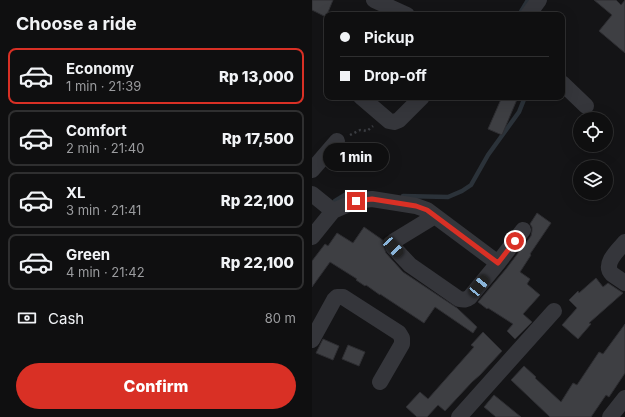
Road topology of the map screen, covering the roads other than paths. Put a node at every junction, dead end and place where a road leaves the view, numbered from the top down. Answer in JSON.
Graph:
{"nodes":[{"id":1,"x":539,"y":0,"type":"edge"},
{"id":2,"x":380,"y":1,"type":"edge"},
{"id":3,"x":401,"y":12,"type":"edge"},
{"id":4,"x":530,"y":12,"type":"edge"},
{"id":5,"x":565,"y":86,"type":"edge"},
{"id":6,"x":364,"y":100,"type":"edge"},
{"id":7,"x":419,"y":100,"type":"edge"},
{"id":8,"x":586,"y":106,"type":"dead end"},
{"id":9,"x":337,"y":140,"type":"road end"},
{"id":10,"x":312,"y":170,"type":"edge"},
{"id":11,"x":312,"y":194,"type":"edge"},
{"id":12,"x":333,"y":211,"type":"junction"},
{"id":13,"x":435,"y":216,"type":"junction"},
{"id":14,"x":523,"y":230,"type":"dead end"},
{"id":15,"x":312,"y":237,"type":"edge"},
{"id":16,"x":625,"y":242,"type":"edge"},
{"id":17,"x":498,"y":263,"type":"junction"},
{"id":18,"x":625,"y":283,"type":"edge"},
{"id":19,"x":554,"y":311,"type":"dead end"},
{"id":20,"x":312,"y":340,"type":"edge"},
{"id":21,"x":380,"y":382,"type":"dead end"},
{"id":22,"x":625,"y":398,"type":"edge"},
{"id":23,"x":459,"y":417,"type":"edge"},
{"id":24,"x":610,"y":417,"type":"edge"}],
"edges":[{"from":1,"to":4,"type":"street"},
{"from":2,"to":3,"type":"street"},
{"from":5,"to":8,"type":"street"},
{"from":6,"to":7,"type":"street"},
{"from":9,"to":10,"type":"street"},
{"from":11,"to":12,"type":"street"},
{"from":12,"to":13,"type":"street"},
{"from":12,"to":15,"type":"street"},
{"from":13,"to":17,"type":"street"},
{"from":13,"to":17,"type":"street"},
{"from":14,"to":17,"type":"street"},
{"from":16,"to":18,"type":"street"},
{"from":19,"to":23,"type":"street"},
{"from":20,"to":21,"type":"street"},
{"from":22,"to":24,"type":"street"}]}
